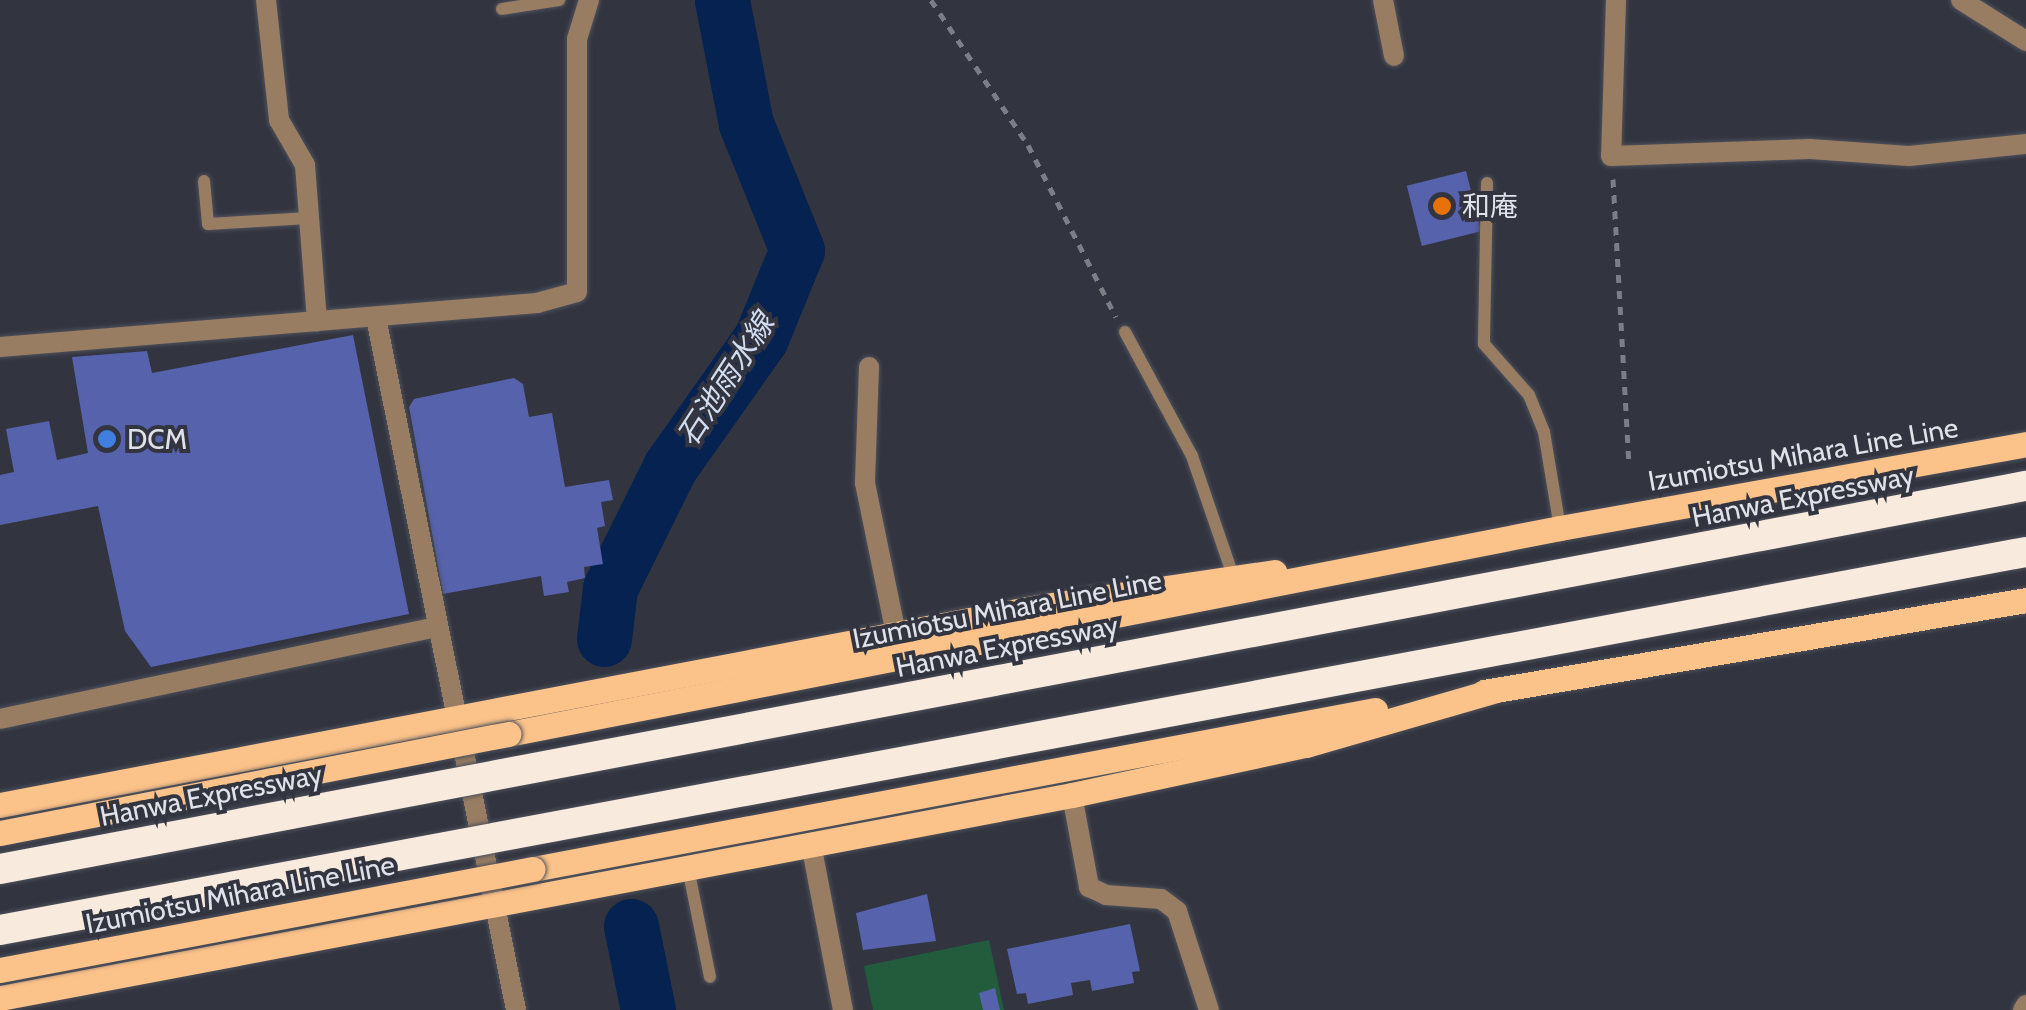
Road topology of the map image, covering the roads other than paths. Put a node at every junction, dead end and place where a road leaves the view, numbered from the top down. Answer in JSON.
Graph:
{"nodes":[{"id":1,"x":266,"y":0,"type":"edge"},
{"id":2,"x":559,"y":0,"type":"edge"},
{"id":3,"x":590,"y":0,"type":"edge"},
{"id":4,"x":1383,"y":0,"type":"edge"},
{"id":5,"x":1616,"y":0,"type":"edge"},
{"id":6,"x":1961,"y":0,"type":"edge"},
{"id":7,"x":502,"y":8,"type":"dead end"},
{"id":8,"x":2026,"y":41,"type":"edge"},
{"id":9,"x":1394,"y":56,"type":"dead end"},
{"id":10,"x":2026,"y":144,"type":"edge"},
{"id":11,"x":204,"y":181,"type":"dead end"},
{"id":12,"x":1487,"y":183,"type":"dead end"},
{"id":13,"x":309,"y":218,"type":"junction"},
{"id":14,"x":376,"y":318,"type":"junction"},
{"id":15,"x":316,"y":322,"type":"junction"},
{"id":16,"x":1125,"y":332,"type":"road end"},
{"id":17,"x":0,"y":347,"type":"edge"},
{"id":18,"x":869,"y":367,"type":"dead end"},
{"id":19,"x":2026,"y":444,"type":"edge"},
{"id":20,"x":2026,"y":486,"type":"edge"},
{"id":21,"x":1560,"y":528,"type":"junction"},
{"id":22,"x":2026,"y":552,"type":"edge"},
{"id":23,"x":1434,"y":554,"type":"junction"},
{"id":24,"x":1233,"y":576,"type":"junction"},
{"id":25,"x":2026,"y":600,"type":"edge"},
{"id":26,"x":436,"y":627,"type":"junction"},
{"id":27,"x":896,"y":634,"type":"junction"},
{"id":28,"x":1496,"y":690,"type":"junction"},
{"id":29,"x":454,"y":716,"type":"junction"},
{"id":30,"x":0,"y":719,"type":"edge"},
{"id":31,"x":1072,"y":795,"type":"junction"},
{"id":32,"x":0,"y":805,"type":"edge"},
{"id":33,"x":0,"y":833,"type":"edge"},
{"id":34,"x":811,"y":844,"type":"junction"},
{"id":35,"x":688,"y":868,"type":"junction"},
{"id":36,"x":0,"y":869,"type":"edge"},
{"id":37,"x":494,"y":905,"type":"junction"},
{"id":38,"x":0,"y":930,"type":"edge"},
{"id":39,"x":0,"y":970,"type":"edge"},
{"id":40,"x":710,"y":977,"type":"dead end"},
{"id":41,"x":0,"y":998,"type":"edge"},
{"id":42,"x":516,"y":1010,"type":"edge"},
{"id":43,"x":844,"y":1010,"type":"edge"},
{"id":44,"x":1209,"y":1010,"type":"edge"}],
"edges":[{"from":1,"to":13,"type":"street"},
{"from":2,"to":7,"type":"lane"},
{"from":3,"to":14,"type":"street"},
{"from":4,"to":9,"type":"street"},
{"from":5,"to":10,"type":"street"},
{"from":6,"to":8,"type":"street"},
{"from":11,"to":13,"type":"lane"},
{"from":12,"to":21,"type":"lane"},
{"from":13,"to":15,"type":"street"},
{"from":14,"to":15,"type":"street"},
{"from":14,"to":26,"type":"street"},
{"from":15,"to":17,"type":"street"},
{"from":16,"to":24,"type":"lane"},
{"from":18,"to":27,"type":"street"},
{"from":19,"to":21,"type":"main road","name":"Izumiotsu Mihara Line Line"},
{"from":20,"to":36,"type":"highway","name":"Hanwa Expressway","bridge":true},
{"from":21,"to":23,"type":"main road","name":"Izumiotsu Mihara Line Line"},
{"from":22,"to":38,"type":"highway","bridge":true},
{"from":23,"to":24,"type":"main road"},
{"from":23,"to":33,"type":"main road","name":"Izumiotsu Mihara Line Line","bridge":true},
{"from":24,"to":27,"type":"main road"},
{"from":25,"to":28,"type":"main road","name":"Izumiotsu Mihara Line Line"},
{"from":26,"to":29,"type":"street"},
{"from":26,"to":30,"type":"street"},
{"from":27,"to":29,"type":"main road"},
{"from":28,"to":31,"type":"main road"},
{"from":28,"to":39,"type":"main road","name":"Izumiotsu Mihara Line Line","bridge":true},
{"from":29,"to":32,"type":"main road"},
{"from":29,"to":37,"type":"street"},
{"from":31,"to":34,"type":"main road"},
{"from":31,"to":44,"type":"street"},
{"from":34,"to":35,"type":"main road"},
{"from":34,"to":43,"type":"street"},
{"from":35,"to":37,"type":"main road"},
{"from":35,"to":40,"type":"lane"},
{"from":37,"to":41,"type":"main road"},
{"from":37,"to":42,"type":"street"}]}
